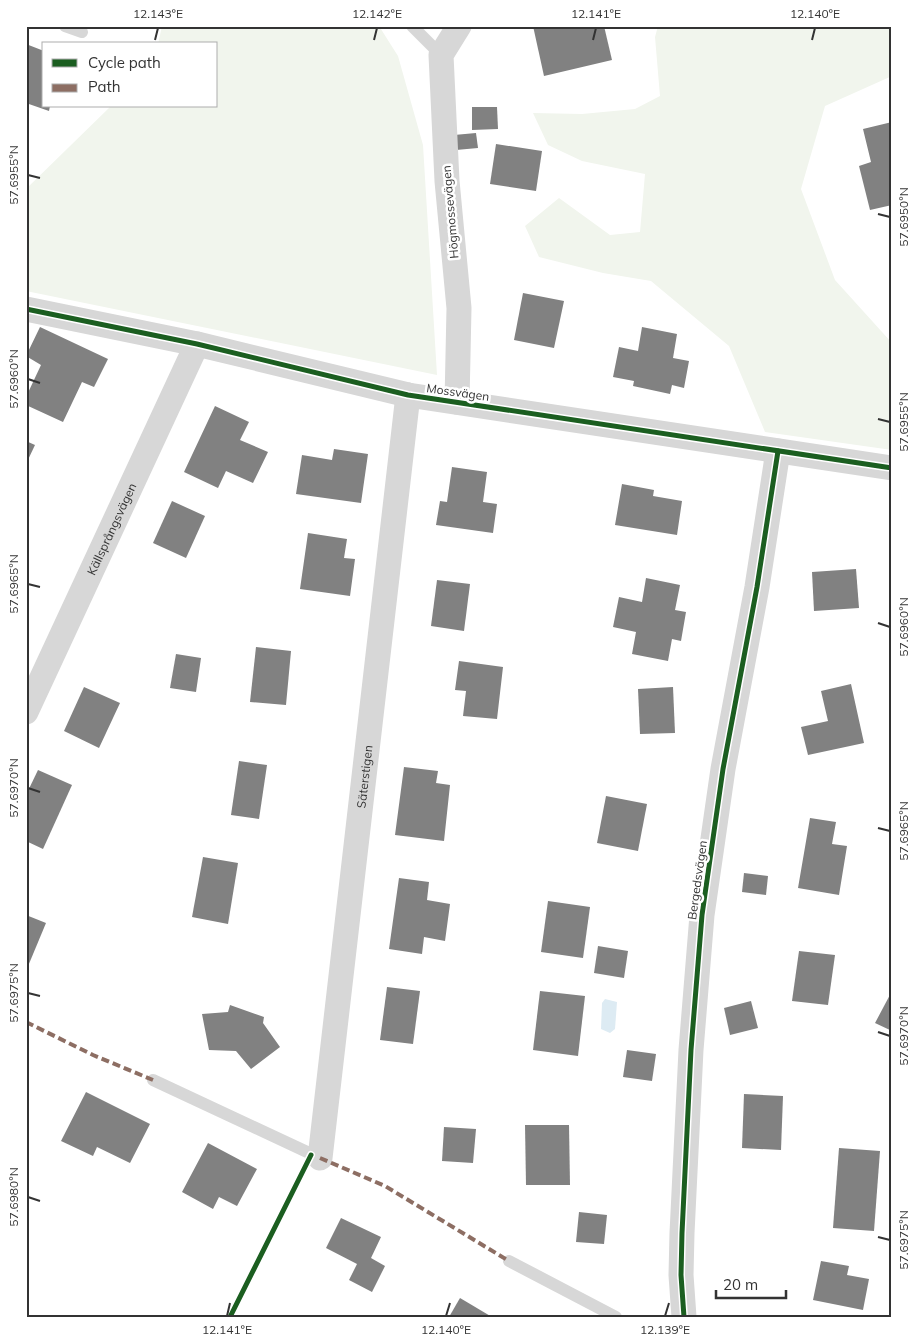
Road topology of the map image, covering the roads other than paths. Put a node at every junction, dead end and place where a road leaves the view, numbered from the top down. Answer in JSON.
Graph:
{"nodes":[{"id":1,"x":65,"y":26,"type":"edge"},
{"id":2,"x":412,"y":26,"type":"edge"},
{"id":3,"x":458,"y":26,"type":"edge"},
{"id":4,"x":82,"y":32,"type":"dead end"},
{"id":5,"x":441,"y":55,"type":"junction"},
{"id":6,"x":26,"y":309,"type":"edge"},
{"id":7,"x":197,"y":344,"type":"junction"},
{"id":8,"x":408,"y":395,"type":"junction"},
{"id":9,"x":457,"y":402,"type":"junction"},
{"id":10,"x":778,"y":451,"type":"junction"},
{"id":11,"x":892,"y":468,"type":"edge"},
{"id":12,"x":26,"y":712,"type":"edge"},
{"id":13,"x":153,"y":1080,"type":"dead end"},
{"id":14,"x":320,"y":1158,"type":"joint"},
{"id":15,"x":509,"y":1261,"type":"dead end"},
{"id":16,"x":616,"y":1317,"type":"edge"},
{"id":17,"x":684,"y":1317,"type":"edge"}],
"edges":[{"from":1,"to":4,"type":"lane"},
{"from":2,"to":5,"type":"lane"},
{"from":3,"to":5,"type":"street"},
{"from":5,"to":9,"type":"street","name":"Högmossevägen"},
{"from":6,"to":7,"type":"street","name":"Mossvägen"},
{"from":7,"to":8,"type":"street","name":"Mossvägen"},
{"from":7,"to":12,"type":"street","name":"Källsprångsvägen"},
{"from":8,"to":9,"type":"street","name":"Mossvägen"},
{"from":8,"to":14,"type":"street","name":"Säterstigen"},
{"from":9,"to":10,"type":"street","name":"Mossvägen"},
{"from":10,"to":11,"type":"street","name":"Mossvägen"},
{"from":10,"to":17,"type":"street","name":"Bergedsvägen"},
{"from":13,"to":14,"type":"lane"},
{"from":15,"to":16,"type":"lane"}]}
